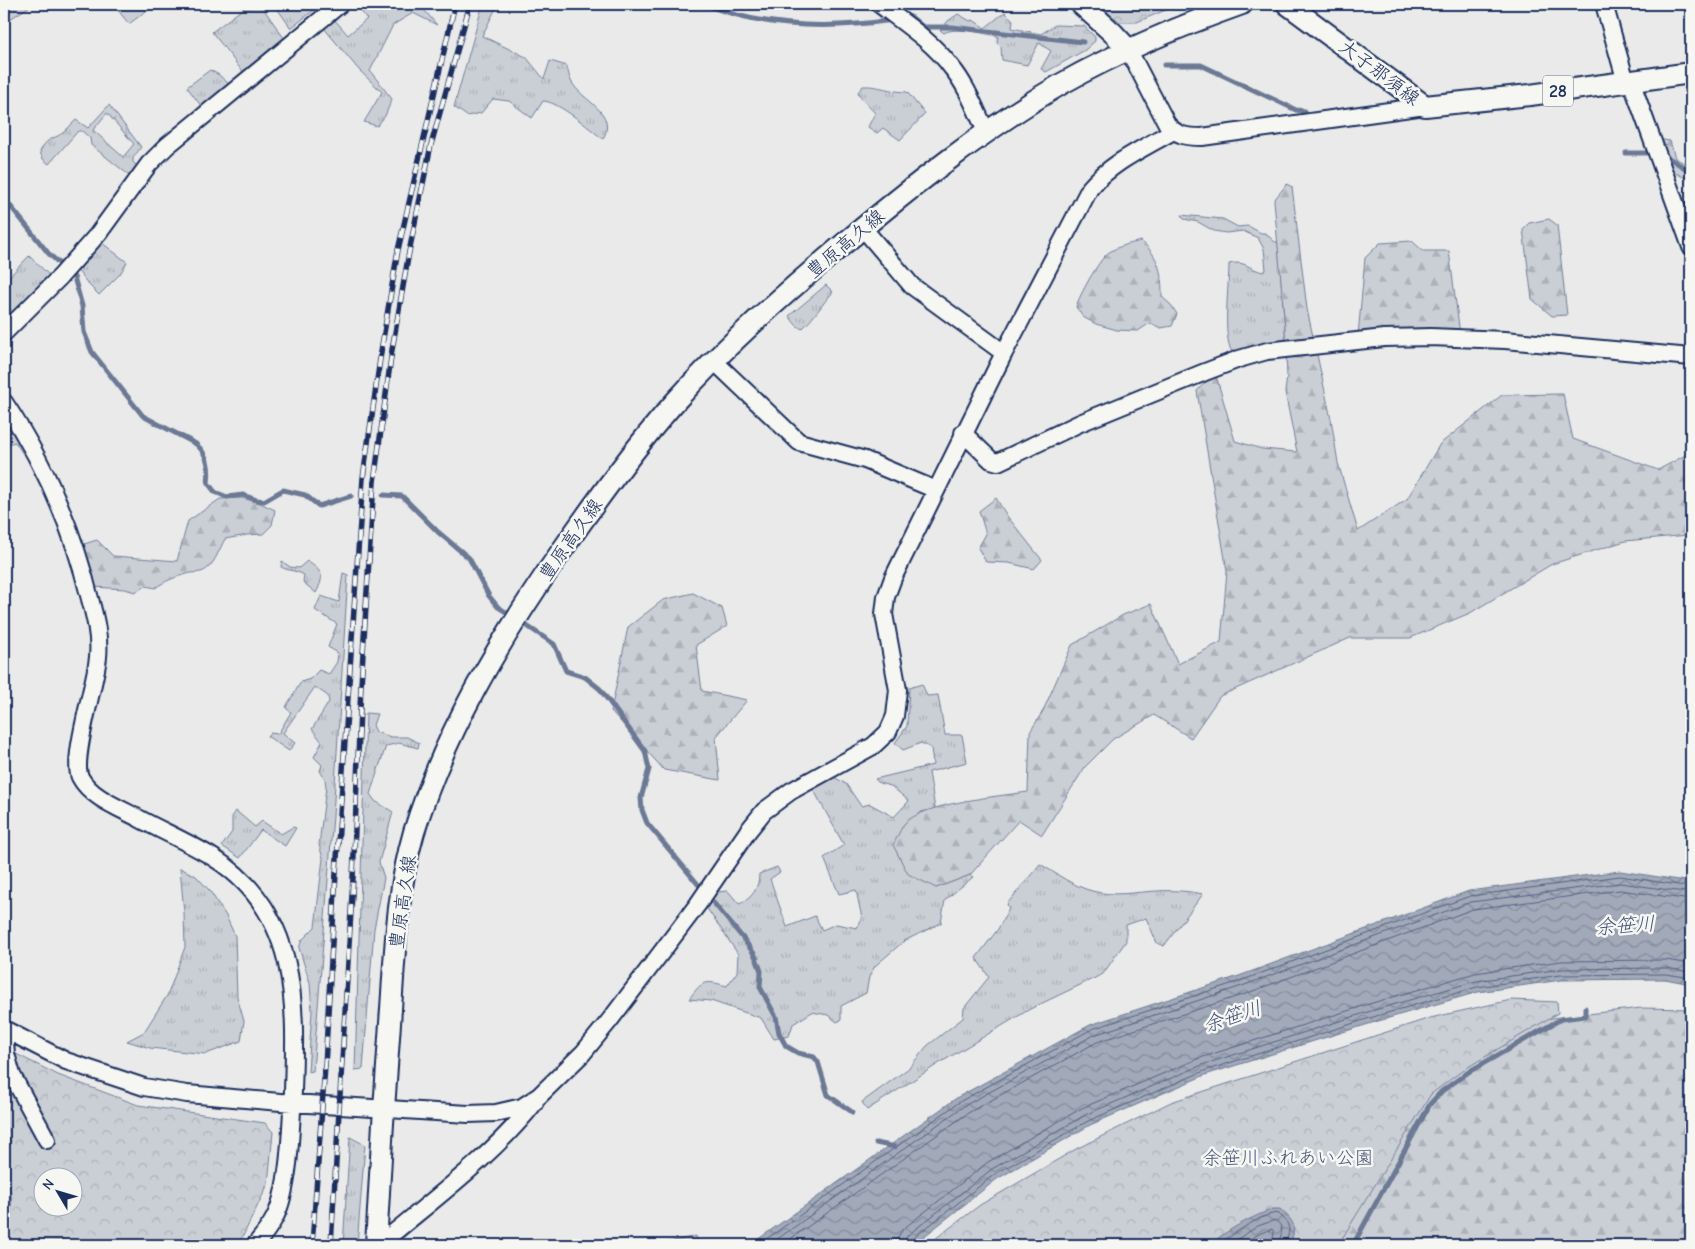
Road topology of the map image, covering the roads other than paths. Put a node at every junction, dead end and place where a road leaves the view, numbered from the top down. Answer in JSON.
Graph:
{"nodes":[{"id":1,"x":340,"y":4,"type":"edge"},
{"id":2,"x":879,"y":4,"type":"edge"},
{"id":3,"x":1081,"y":4,"type":"edge"},
{"id":4,"x":1242,"y":4,"type":"edge"},
{"id":5,"x":1287,"y":4,"type":"edge"},
{"id":6,"x":1604,"y":4,"type":"edge"},
{"id":7,"x":1128,"y":49,"type":"junction"},
{"id":8,"x":1691,"y":73,"type":"edge"},
{"id":9,"x":1628,"y":81,"type":"junction"},
{"id":10,"x":1425,"y":106,"type":"junction"},
{"id":11,"x":1173,"y":131,"type":"junction"},
{"id":12,"x":987,"y":133,"type":"junction"},
{"id":13,"x":863,"y":228,"type":"junction"},
{"id":14,"x":1691,"y":247,"type":"edge"},
{"id":15,"x":4,"y":333,"type":"edge"},
{"id":16,"x":1004,"y":353,"type":"junction"},
{"id":17,"x":1691,"y":358,"type":"edge"},
{"id":18,"x":714,"y":361,"type":"junction"},
{"id":19,"x":4,"y":402,"type":"edge"},
{"id":20,"x":963,"y":433,"type":"junction"},
{"id":21,"x":936,"y":490,"type":"junction"},
{"id":22,"x":4,"y":1030,"type":"edge"},
{"id":23,"x":540,"y":1096,"type":"junction"},
{"id":24,"x":292,"y":1103,"type":"junction"},
{"id":25,"x":384,"y":1109,"type":"junction"},
{"id":26,"x":47,"y":1140,"type":"dead end"},
{"id":27,"x":255,"y":1245,"type":"edge"},
{"id":28,"x":377,"y":1245,"type":"edge"}],
"edges":[{"from":1,"to":15,"type":"street"},
{"from":2,"to":12,"type":"street"},
{"from":3,"to":7,"type":"main road"},
{"from":4,"to":7,"type":"main road"},
{"from":5,"to":10,"type":"main road","name":"大子那須線"},
{"from":6,"to":9,"type":"street"},
{"from":7,"to":11,"type":"street"},
{"from":7,"to":12,"type":"main road","name":"豊原高久線"},
{"from":8,"to":9,"type":"main road","name":"大子那須線","number":"28"},
{"from":9,"to":10,"type":"main road","name":"大子那須線","number":"28"},
{"from":9,"to":14,"type":"street"},
{"from":10,"to":11,"type":"street"},
{"from":11,"to":16,"type":"street"},
{"from":12,"to":13,"type":"main road","name":"豊原高久線"},
{"from":13,"to":16,"type":"street"},
{"from":13,"to":18,"type":"main road","name":"豊原高久線"},
{"from":16,"to":20,"type":"street"},
{"from":17,"to":20,"type":"street"},
{"from":18,"to":21,"type":"street"},
{"from":18,"to":25,"type":"main road","name":"豊原高久線"},
{"from":19,"to":24,"type":"street"},
{"from":20,"to":21,"type":"street"},
{"from":21,"to":23,"type":"street"},
{"from":22,"to":24,"type":"street"},
{"from":22,"to":26,"type":"street"},
{"from":23,"to":25,"type":"street"},
{"from":23,"to":28,"type":"street"},
{"from":24,"to":25,"type":"street"},
{"from":24,"to":27,"type":"street"},
{"from":25,"to":28,"type":"main road","name":"豊原高久線"}]}
